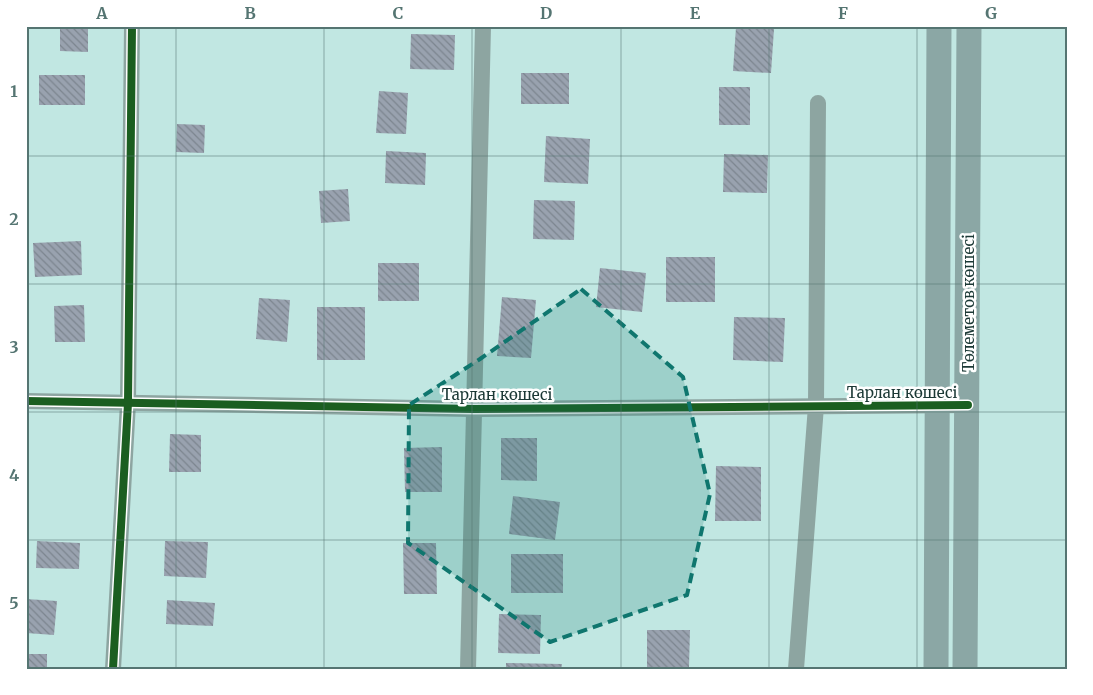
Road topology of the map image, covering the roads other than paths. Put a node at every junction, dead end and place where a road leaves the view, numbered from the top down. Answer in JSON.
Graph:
{"nodes":[{"id":1,"x":132,"y":26,"type":"edge"},
{"id":2,"x":483,"y":26,"type":"edge"},
{"id":3,"x":939,"y":26,"type":"edge"},
{"id":4,"x":970,"y":26,"type":"edge"},
{"id":5,"x":818,"y":103,"type":"dead end"},
{"id":6,"x":26,"y":401,"type":"edge"},
{"id":7,"x":128,"y":403,"type":"junction"},
{"id":8,"x":936,"y":405,"type":"junction"},
{"id":9,"x":968,"y":405,"type":"junction"},
{"id":10,"x":816,"y":406,"type":"junction"},
{"id":11,"x":474,"y":409,"type":"junction"},
{"id":12,"x":113,"y":669,"type":"edge"},
{"id":13,"x":468,"y":669,"type":"edge"},
{"id":14,"x":796,"y":669,"type":"edge"},
{"id":15,"x":936,"y":669,"type":"edge"},
{"id":16,"x":965,"y":669,"type":"edge"}],
"edges":[{"from":1,"to":7,"type":"street"},
{"from":2,"to":11,"type":"street"},
{"from":3,"to":8,"type":"main road","name":"Төлеметов көшесі"},
{"from":4,"to":9,"type":"main road","name":"Төлеметов көшесі"},
{"from":5,"to":10,"type":"street"},
{"from":6,"to":7,"type":"street","name":"Тарлан көшесі"},
{"from":7,"to":11,"type":"street","name":"Тарлан көшесі"},
{"from":7,"to":12,"type":"street"},
{"from":8,"to":9,"type":"street","name":"Тарлан көшесі"},
{"from":8,"to":10,"type":"street","name":"Тарлан көшесі"},
{"from":8,"to":15,"type":"main road","name":"Төлеметов көшесі"},
{"from":9,"to":16,"type":"main road","name":"Төлеметов көшесі"},
{"from":10,"to":11,"type":"street","name":"Тарлан көшесі"},
{"from":10,"to":14,"type":"street"},
{"from":11,"to":13,"type":"street"}]}
